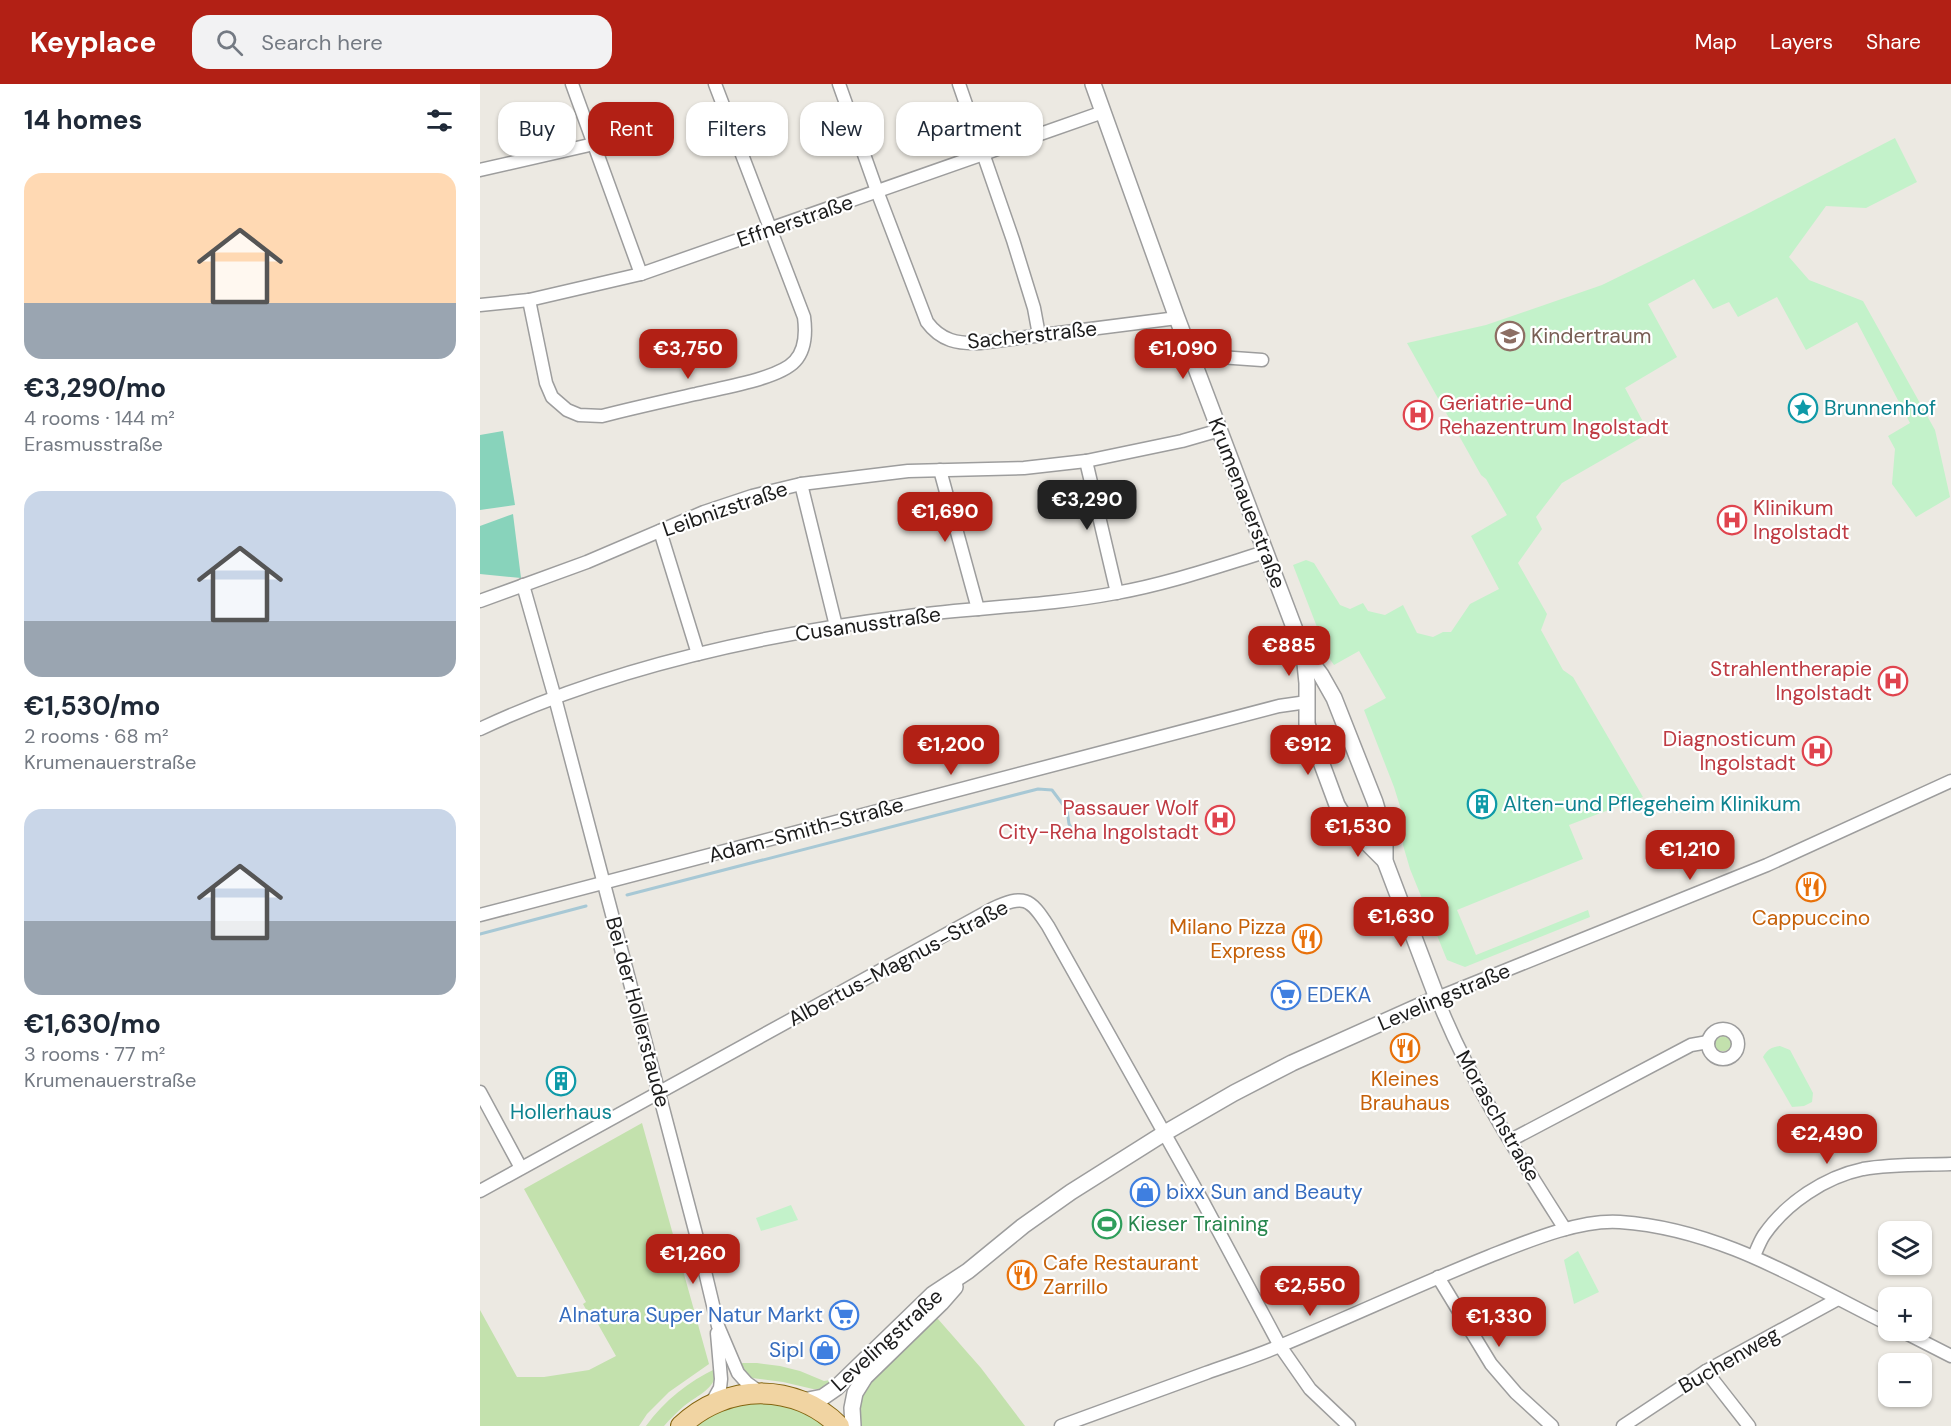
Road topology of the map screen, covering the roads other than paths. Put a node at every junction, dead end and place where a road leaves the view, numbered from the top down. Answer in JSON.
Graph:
{"nodes":[{"id":1,"x":572,"y":84,"type":"edge"},
{"id":2,"x":714,"y":84,"type":"edge"},
{"id":3,"x":839,"y":84,"type":"edge"},
{"id":4,"x":958,"y":84,"type":"edge"},
{"id":5,"x":1093,"y":84,"type":"edge"},
{"id":6,"x":965,"y":102,"type":"edge"},
{"id":7,"x":1103,"y":112,"type":"junction"},
{"id":8,"x":588,"y":128,"type":"edge"},
{"id":9,"x":1043,"y":132,"type":"edge"},
{"id":10,"x":588,"y":145,"type":"edge"},
{"id":11,"x":598,"y":156,"type":"edge"},
{"id":12,"x":975,"y":156,"type":"edge"},
{"id":13,"x":984,"y":156,"type":"edge"},
{"id":14,"x":480,"y":170,"type":"edge"},
{"id":15,"x":877,"y":191,"type":"junction"},
{"id":16,"x":770,"y":230,"type":"junction"},
{"id":17,"x":641,"y":274,"type":"junction"},
{"id":18,"x":529,"y":300,"type":"junction"},
{"id":19,"x":480,"y":304,"type":"edge"},
{"id":20,"x":1177,"y":318,"type":"junction"},
{"id":21,"x":1039,"y":335,"type":"junction"},
{"id":22,"x":1191,"y":355,"type":"junction"},
{"id":23,"x":1262,"y":360,"type":"dead end"},
{"id":24,"x":1220,"y":430,"type":"junction"},
{"id":25,"x":1086,"y":461,"type":"junction"},
{"id":26,"x":940,"y":470,"type":"junction"},
{"id":27,"x":801,"y":484,"type":"junction"},
{"id":28,"x":660,"y":531,"type":"junction"},
{"id":29,"x":1265,"y":552,"type":"junction"},
{"id":30,"x":523,"y":585,"type":"junction"},
{"id":31,"x":1117,"y":593,"type":"junction"},
{"id":32,"x":480,"y":601,"type":"edge"},
{"id":33,"x":978,"y":609,"type":"junction"},
{"id":34,"x":836,"y":626,"type":"junction"},
{"id":35,"x":1303,"y":651,"type":"junction"},
{"id":36,"x":698,"y":654,"type":"junction"},
{"id":37,"x":1334,"y":698,"type":"junction"},
{"id":38,"x":555,"y":699,"type":"junction"},
{"id":39,"x":1307,"y":702,"type":"junction"},
{"id":40,"x":480,"y":729,"type":"edge"},
{"id":41,"x":1951,"y":781,"type":"edge"},
{"id":42,"x":1380,"y":820,"type":"junction"},
{"id":43,"x":1355,"y":831,"type":"junction"},
{"id":44,"x":1385,"y":861,"type":"junction"},
{"id":45,"x":604,"y":883,"type":"junction"},
{"id":46,"x":480,"y":915,"type":"edge"},
{"id":47,"x":1437,"y":999,"type":"junction"},
{"id":48,"x":1708,"y":1042,"type":"dead end"},
{"id":49,"x":480,"y":1092,"type":"edge"},
{"id":50,"x":659,"y":1093,"type":"junction"},
{"id":51,"x":1163,"y":1134,"type":"junction"},
{"id":52,"x":1511,"y":1140,"type":"junction"},
{"id":53,"x":1951,"y":1164,"type":"edge"},
{"id":54,"x":521,"y":1168,"type":"junction"},
{"id":55,"x":480,"y":1191,"type":"edge"},
{"id":56,"x":1565,"y":1229,"type":"junction"},
{"id":57,"x":1754,"y":1256,"type":"junction"},
{"id":58,"x":969,"y":1271,"type":"junction"},
{"id":59,"x":1438,"y":1277,"type":"junction"},
{"id":60,"x":1838,"y":1299,"type":"junction"},
{"id":61,"x":1878,"y":1319,"type":"edge"},
{"id":62,"x":718,"y":1326,"type":"junction"},
{"id":63,"x":1922,"y":1341,"type":"edge"},
{"id":64,"x":1280,"y":1346,"type":"junction"},
{"id":65,"x":1951,"y":1356,"type":"edge"},
{"id":66,"x":1706,"y":1371,"type":"junction"},
{"id":67,"x":760,"y":1393,"type":"junction"},
{"id":68,"x":803,"y":1401,"type":"junction"},
{"id":69,"x":711,"y":1404,"type":"junction"},
{"id":70,"x":681,"y":1426,"type":"edge"},
{"id":71,"x":839,"y":1426,"type":"edge"},
{"id":72,"x":853,"y":1426,"type":"edge"},
{"id":73,"x":1061,"y":1426,"type":"edge"},
{"id":74,"x":1349,"y":1426,"type":"edge"},
{"id":75,"x":1552,"y":1426,"type":"edge"},
{"id":76,"x":1623,"y":1426,"type":"edge"},
{"id":77,"x":1749,"y":1426,"type":"edge"}],
"edges":[{"from":1,"to":8,"type":"street"},
{"from":2,"to":16,"type":"street"},
{"from":3,"to":15,"type":"street","name":"Sacherstraße"},
{"from":4,"to":6,"type":"street"},
{"from":5,"to":7,"type":"street","name":"Krumenauerstraße"},
{"from":7,"to":9,"type":"street","name":"Effnerstraße"},
{"from":7,"to":20,"type":"street","name":"Krumenauerstraße"},
{"from":10,"to":14,"type":"street"},
{"from":11,"to":17,"type":"street"},
{"from":12,"to":15,"type":"street","name":"Effnerstraße"},
{"from":13,"to":21,"type":"street"},
{"from":15,"to":16,"type":"street","name":"Effnerstraße"},
{"from":15,"to":21,"type":"street","name":"Sacherstraße"},
{"from":16,"to":17,"type":"street","name":"Effnerstraße"},
{"from":16,"to":18,"type":"street"},
{"from":17,"to":18,"type":"street","name":"Effnerstraße"},
{"from":18,"to":19,"type":"street","name":"Effnerstraße"},
{"from":20,"to":21,"type":"street","name":"Sacherstraße"},
{"from":20,"to":22,"type":"street","name":"Krumenauerstraße"},
{"from":22,"to":23,"type":"street"},
{"from":22,"to":24,"type":"street","name":"Krumenauerstraße"},
{"from":24,"to":25,"type":"street","name":"Leibnizstraße"},
{"from":24,"to":29,"type":"street","name":"Krumenauerstraße"},
{"from":25,"to":26,"type":"street","name":"Leibnizstraße"},
{"from":25,"to":31,"type":"street"},
{"from":26,"to":27,"type":"street","name":"Leibnizstraße"},
{"from":26,"to":33,"type":"street"},
{"from":27,"to":28,"type":"street","name":"Leibnizstraße"},
{"from":27,"to":34,"type":"street"},
{"from":28,"to":30,"type":"street","name":"Leibnizstraße"},
{"from":28,"to":36,"type":"street"},
{"from":29,"to":31,"type":"street","name":"Cusanusstraße"},
{"from":29,"to":35,"type":"street","name":"Krumenauerstraße"},
{"from":30,"to":32,"type":"street","name":"Leibnizstraße"},
{"from":30,"to":38,"type":"street","name":"Bei der Hollerstaude"},
{"from":31,"to":33,"type":"street","name":"Cusanusstraße"},
{"from":33,"to":34,"type":"street","name":"Cusanusstraße"},
{"from":34,"to":36,"type":"street","name":"Cusanusstraße"},
{"from":35,"to":37,"type":"street","name":"Krumenauerstraße"},
{"from":35,"to":39,"type":"street","name":"Krumenauerstraße"},
{"from":36,"to":38,"type":"street","name":"Cusanusstraße"},
{"from":37,"to":39,"type":"street"},
{"from":37,"to":42,"type":"street","name":"Krumenauerstraße"},
{"from":38,"to":40,"type":"street","name":"Cusanusstraße"},
{"from":38,"to":45,"type":"street","name":"Bei der Hollerstaude"},
{"from":39,"to":43,"type":"street","name":"Krumenauerstraße"},
{"from":39,"to":45,"type":"street","name":"Adam-Smith-Straße"},
{"from":41,"to":47,"type":"street","name":"Levelingstraße"},
{"from":42,"to":43,"type":"street"},
{"from":42,"to":44,"type":"street","name":"Krumenauerstraße"},
{"from":43,"to":44,"type":"street","name":"Krumenauerstraße"},
{"from":44,"to":47,"type":"street","name":"Krumenauerstraße"},
{"from":45,"to":46,"type":"street","name":"Adam-Smith-Straße"},
{"from":45,"to":50,"type":"street","name":"Bei der Hollerstaude"},
{"from":47,"to":51,"type":"street","name":"Levelingstraße"},
{"from":47,"to":52,"type":"street","name":"Moraschstraße"},
{"from":48,"to":52,"type":"street"},
{"from":49,"to":54,"type":"street"},
{"from":50,"to":51,"type":"street","name":"Albertus-Magnus-Straße"},
{"from":50,"to":54,"type":"street"},
{"from":50,"to":62,"type":"street","name":"Bei der Hollerstaude"},
{"from":51,"to":58,"type":"street","name":"Levelingstraße"},
{"from":51,"to":64,"type":"street"},
{"from":52,"to":56,"type":"street","name":"Moraschstraße"},
{"from":53,"to":57,"type":"street"},
{"from":54,"to":55,"type":"street"},
{"from":56,"to":57,"type":"street"},
{"from":56,"to":59,"type":"street"},
{"from":57,"to":60,"type":"street"},
{"from":58,"to":68,"type":"street","name":"Levelingstraße"},
{"from":58,"to":72,"type":"street","name":"Levelingstraße"},
{"from":59,"to":64,"type":"street"},
{"from":59,"to":75,"type":"street"},
{"from":60,"to":61,"type":"street"},
{"from":60,"to":66,"type":"street","name":"Buchenweg"},
{"from":62,"to":67,"type":"street","name":"Bei der Hollerstaude"},
{"from":62,"to":69,"type":"street","name":"Bei der Hollerstaude"},
{"from":63,"to":65,"type":"street"},
{"from":64,"to":73,"type":"street"},
{"from":64,"to":74,"type":"street"},
{"from":66,"to":76,"type":"street","name":"Buchenweg"},
{"from":66,"to":77,"type":"street"},
{"from":67,"to":68,"type":"main road"},
{"from":67,"to":69,"type":"main road"},
{"from":68,"to":71,"type":"main road"},
{"from":69,"to":70,"type":"main road"}]}
